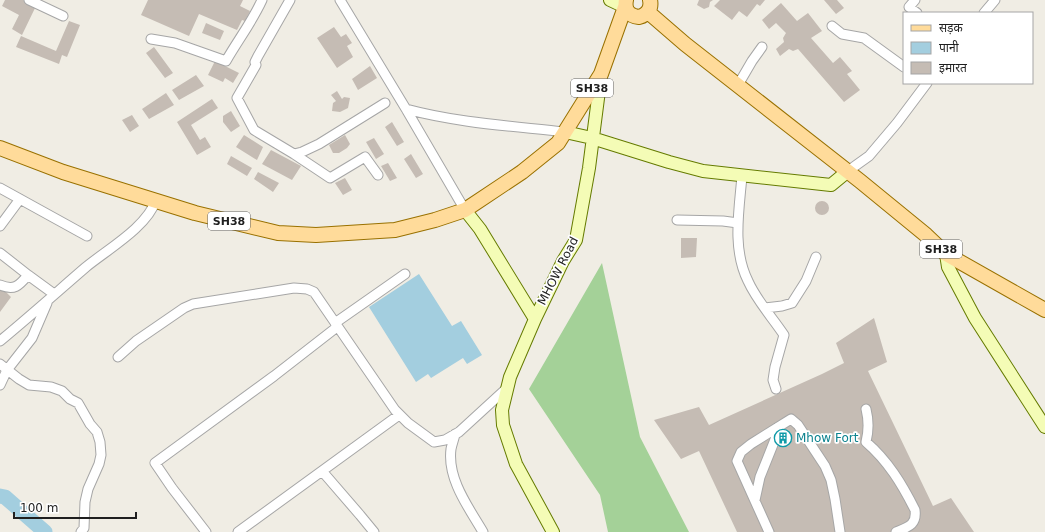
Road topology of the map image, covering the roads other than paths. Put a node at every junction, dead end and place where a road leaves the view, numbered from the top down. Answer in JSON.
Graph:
{"nodes":[{"id":1,"x":29,"y":0,"type":"edge"},
{"id":2,"x":262,"y":0,"type":"edge"},
{"id":3,"x":290,"y":0,"type":"edge"},
{"id":4,"x":340,"y":0,"type":"edge"},
{"id":5,"x":610,"y":0,"type":"edge"},
{"id":6,"x":915,"y":0,"type":"edge"},
{"id":7,"x":994,"y":0,"type":"edge"},
{"id":8,"x":626,"y":3,"type":"edge"},
{"id":9,"x":645,"y":9,"type":"edge"},
{"id":10,"x":916,"y":12,"type":"edge"},
{"id":11,"x":985,"y":12,"type":"edge"},
{"id":12,"x":63,"y":16,"type":"dead end"},
{"id":13,"x":832,"y":26,"type":"dead end"},
{"id":14,"x":151,"y":39,"type":"dead end"},
{"id":15,"x":614,"y":40,"type":"junction"},
{"id":16,"x":762,"y":47,"type":"dead end"},
{"id":17,"x":903,"y":66,"type":"edge"},
{"id":18,"x":601,"y":74,"type":"junction"},
{"id":19,"x":926,"y":84,"type":"edge"},
{"id":20,"x":738,"y":85,"type":"junction"},
{"id":21,"x":385,"y":103,"type":"dead end"},
{"id":22,"x":406,"y":109,"type":"junction"},
{"id":23,"x":565,"y":132,"type":"junction"},
{"id":24,"x":592,"y":138,"type":"junction"},
{"id":25,"x":0,"y":148,"type":"edge"},
{"id":26,"x":294,"y":154,"type":"junction"},
{"id":27,"x":848,"y":171,"type":"junction"},
{"id":28,"x":378,"y":175,"type":"dead end"},
{"id":29,"x":742,"y":176,"type":"junction"},
{"id":30,"x":0,"y":188,"type":"edge"},
{"id":31,"x":20,"y":199,"type":"junction"},
{"id":32,"x":156,"y":200,"type":"junction"},
{"id":33,"x":465,"y":210,"type":"junction"},
{"id":34,"x":677,"y":220,"type":"dead end"},
{"id":35,"x":738,"y":223,"type":"junction"},
{"id":36,"x":0,"y":226,"type":"edge"},
{"id":37,"x":87,"y":236,"type":"dead end"},
{"id":38,"x":0,"y":253,"type":"edge"},
{"id":39,"x":946,"y":254,"type":"junction"},
{"id":40,"x":816,"y":257,"type":"dead end"},
{"id":41,"x":405,"y":274,"type":"dead end"},
{"id":42,"x":28,"y":275,"type":"junction"},
{"id":43,"x":0,"y":285,"type":"edge"},
{"id":44,"x":51,"y":297,"type":"junction"},
{"id":45,"x":765,"y":308,"type":"junction"},
{"id":46,"x":1045,"y":310,"type":"edge"},
{"id":47,"x":535,"y":319,"type":"junction"},
{"id":48,"x":336,"y":325,"type":"junction"},
{"id":49,"x":0,"y":341,"type":"edge"},
{"id":50,"x":118,"y":357,"type":"dead end"},
{"id":51,"x":3,"y":367,"type":"edge"},
{"id":52,"x":0,"y":385,"type":"edge"},
{"id":53,"x":776,"y":389,"type":"dead end"},
{"id":54,"x":506,"y":393,"type":"junction"},
{"id":55,"x":866,"y":409,"type":"dead end"},
{"id":56,"x":399,"y":414,"type":"junction"},
{"id":57,"x":778,"y":427,"type":"junction"},
{"id":58,"x":1045,"y":427,"type":"edge"},
{"id":59,"x":455,"y":434,"type":"junction"},
{"id":60,"x":322,"y":471,"type":"junction"},
{"id":61,"x":755,"y":500,"type":"junction"},
{"id":62,"x":81,"y":532,"type":"edge"},
{"id":63,"x":206,"y":532,"type":"edge"},
{"id":64,"x":238,"y":532,"type":"edge"},
{"id":65,"x":374,"y":532,"type":"edge"},
{"id":66,"x":483,"y":532,"type":"edge"},
{"id":67,"x":553,"y":532,"type":"edge"},
{"id":68,"x":769,"y":532,"type":"edge"},
{"id":69,"x":840,"y":532,"type":"edge"},
{"id":70,"x":896,"y":532,"type":"edge"}],
"edges":[{"from":1,"to":12,"type":"street"},
{"from":2,"to":14,"type":"street"},
{"from":3,"to":26,"type":"street"},
{"from":4,"to":22,"type":"street"},
{"from":5,"to":8,"type":"street"},
{"from":6,"to":10,"type":"street"},
{"from":7,"to":11,"type":"street"},
{"from":8,"to":9,"type":"main road","number":"SH38"},
{"from":8,"to":15,"type":"main road","number":"SH38"},
{"from":9,"to":15,"type":"main road","number":"SH38"},
{"from":9,"to":20,"type":"main road","number":"SH38"},
{"from":13,"to":17,"type":"street"},
{"from":15,"to":18,"type":"main road","number":"SH38"},
{"from":16,"to":20,"type":"street"},
{"from":18,"to":23,"type":"main road","number":"SH38"},
{"from":18,"to":24,"type":"street","name":"MHOW Road"},
{"from":19,"to":27,"type":"street"},
{"from":20,"to":27,"type":"main road","number":"SH38"},
{"from":21,"to":26,"type":"street"},
{"from":22,"to":23,"type":"street"},
{"from":22,"to":33,"type":"street"},
{"from":23,"to":24,"type":"street"},
{"from":23,"to":33,"type":"main road","number":"SH38"},
{"from":24,"to":29,"type":"street"},
{"from":24,"to":47,"type":"street","name":"MHOW Road"},
{"from":25,"to":32,"type":"main road","number":"SH38"},
{"from":26,"to":28,"type":"street"},
{"from":27,"to":29,"type":"street"},
{"from":27,"to":39,"type":"main road","number":"SH38"},
{"from":29,"to":35,"type":"street"},
{"from":30,"to":31,"type":"street"},
{"from":31,"to":36,"type":"street"},
{"from":31,"to":37,"type":"street"},
{"from":32,"to":33,"type":"main road","number":"SH38"},
{"from":32,"to":44,"type":"street"},
{"from":33,"to":47,"type":"street"},
{"from":34,"to":35,"type":"street"},
{"from":35,"to":45,"type":"street"},
{"from":38,"to":42,"type":"street"},
{"from":39,"to":46,"type":"main road","number":"SH38"},
{"from":39,"to":58,"type":"street"},
{"from":40,"to":45,"type":"street"},
{"from":41,"to":48,"type":"street"},
{"from":42,"to":43,"type":"street"},
{"from":42,"to":44,"type":"street"},
{"from":44,"to":49,"type":"street"},
{"from":44,"to":51,"type":"street"},
{"from":45,"to":53,"type":"street"},
{"from":47,"to":54,"type":"street","name":"MHOW Road"},
{"from":48,"to":50,"type":"street"},
{"from":48,"to":56,"type":"street"},
{"from":48,"to":63,"type":"street"},
{"from":51,"to":52,"type":"street"},
{"from":51,"to":62,"type":"street"},
{"from":54,"to":59,"type":"street"},
{"from":54,"to":67,"type":"street","name":"MHOW Road"},
{"from":55,"to":70,"type":"street"},
{"from":56,"to":59,"type":"street"},
{"from":56,"to":60,"type":"street"},
{"from":57,"to":61,"type":"street"},
{"from":57,"to":61,"type":"street"},
{"from":57,"to":69,"type":"street"},
{"from":59,"to":66,"type":"street"},
{"from":60,"to":64,"type":"street"},
{"from":60,"to":65,"type":"street"},
{"from":61,"to":68,"type":"street"}]}
